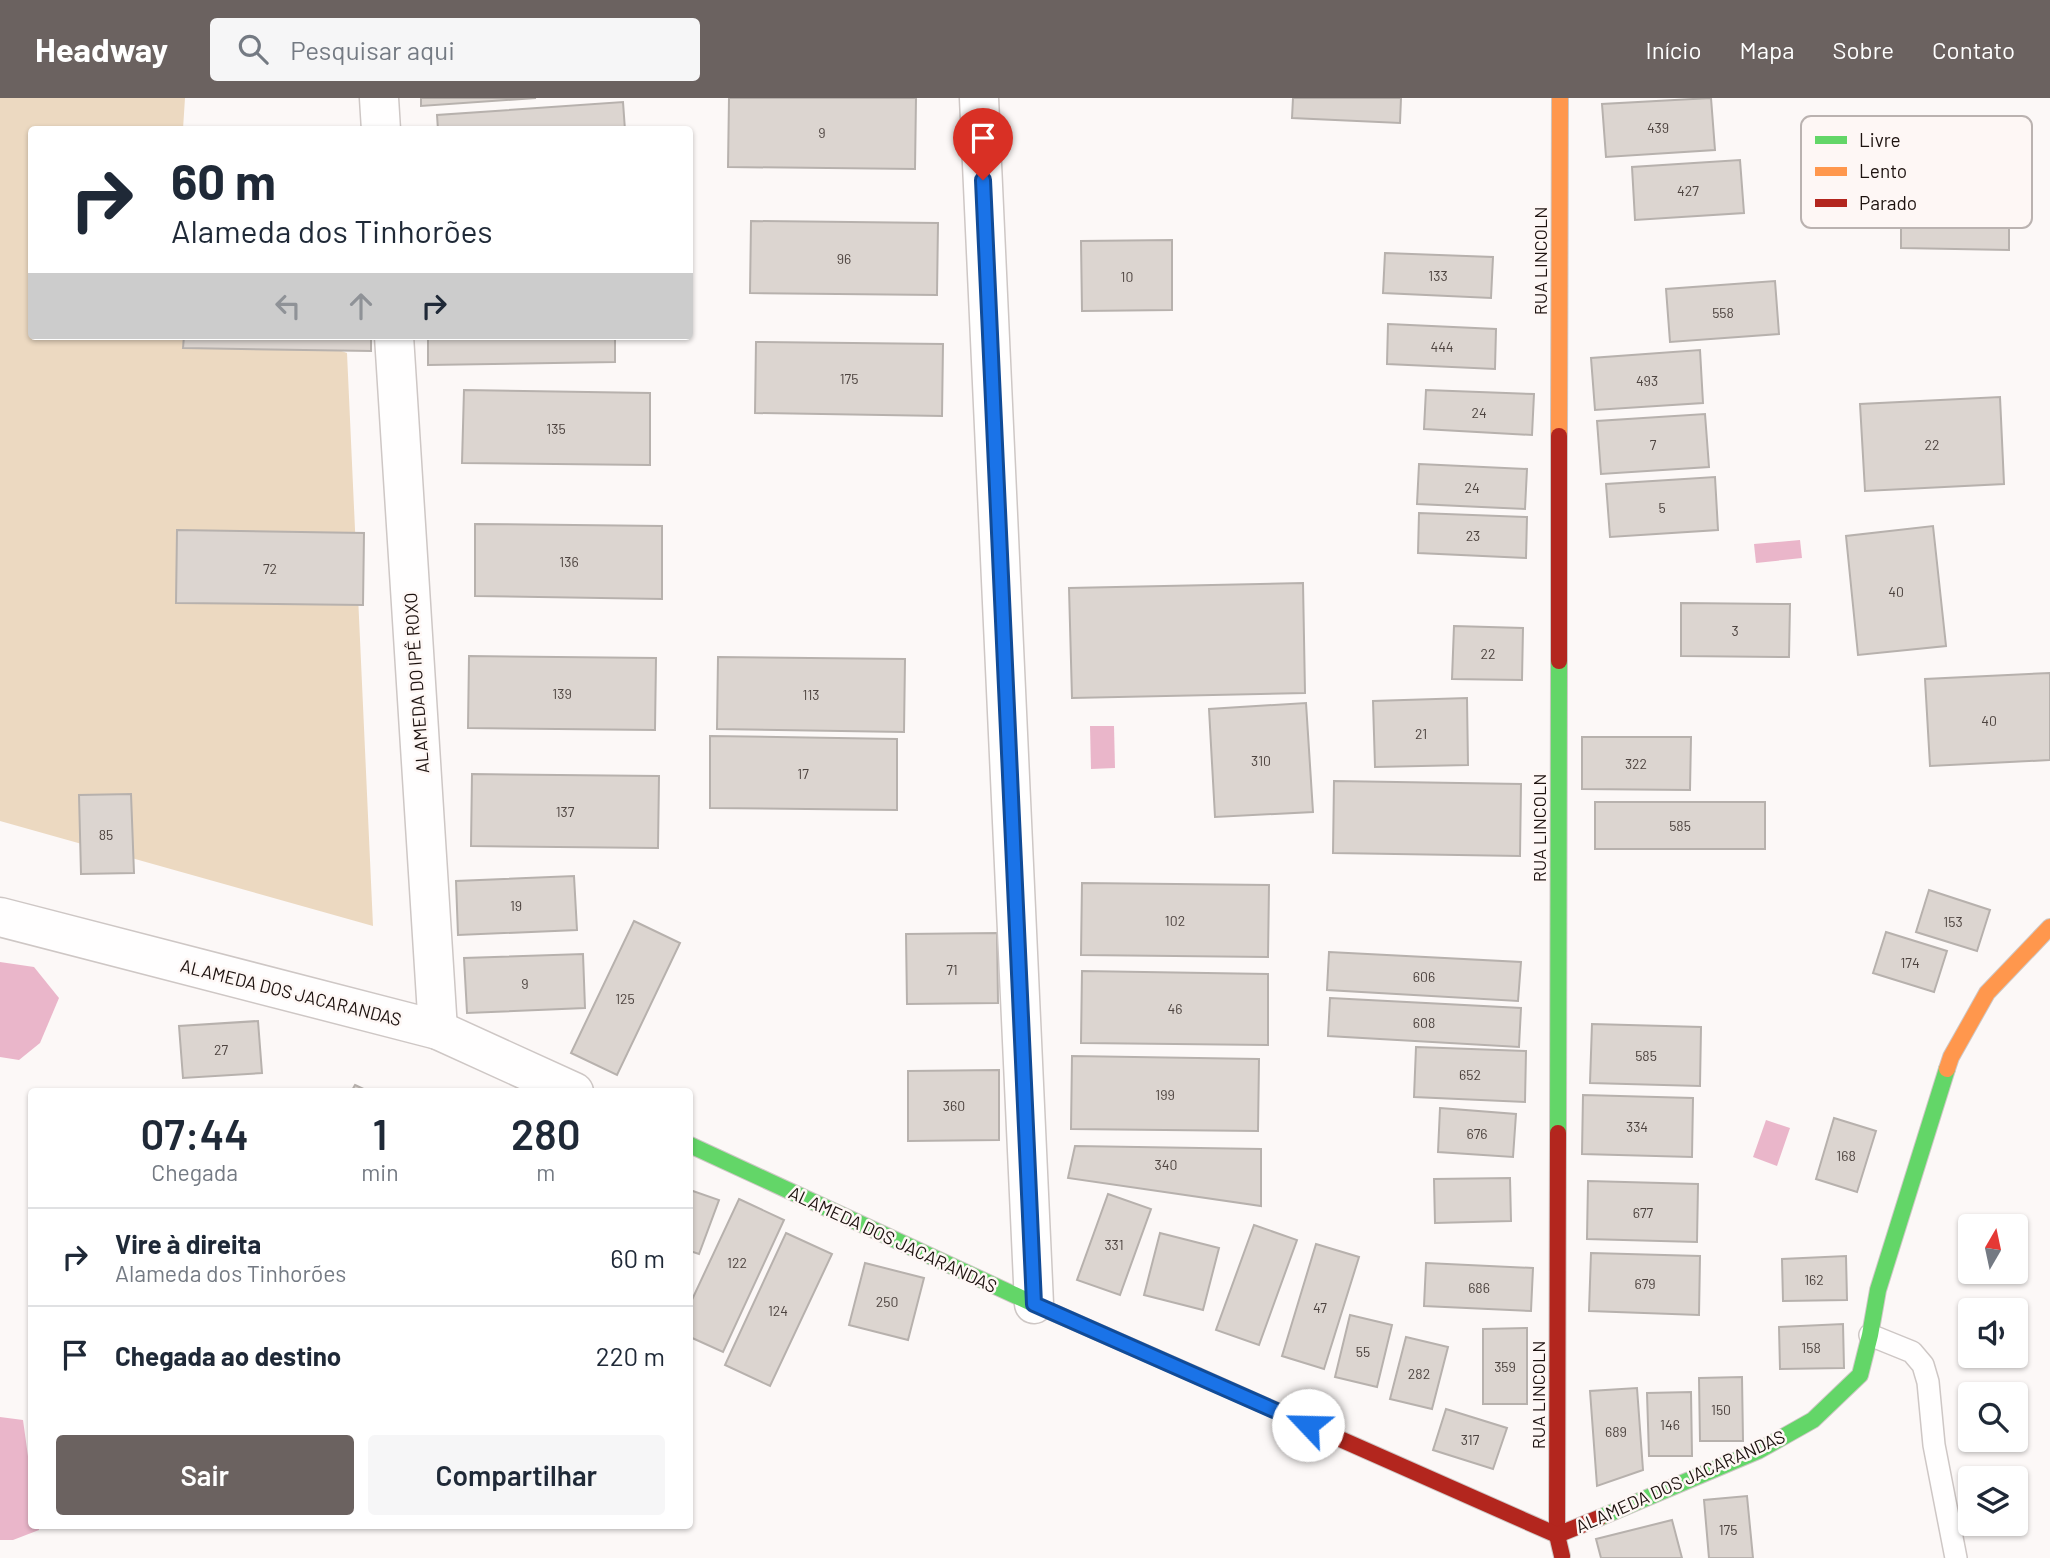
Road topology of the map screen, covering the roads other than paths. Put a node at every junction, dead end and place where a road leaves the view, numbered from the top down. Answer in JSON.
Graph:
{"nodes":[{"id":1,"x":379,"y":98,"type":"edge"},
{"id":2,"x":979,"y":98,"type":"edge"},
{"id":3,"x":1560,"y":98,"type":"edge"},
{"id":4,"x":381,"y":126,"type":"edge"},
{"id":5,"x":394,"y":340,"type":"edge"},
{"id":6,"x":0,"y":917,"type":"edge"},
{"id":7,"x":2050,"y":927,"type":"edge"},
{"id":8,"x":438,"y":1030,"type":"junction"},
{"id":9,"x":565,"y":1088,"type":"edge"},
{"id":10,"x":693,"y":1146,"type":"edge"},
{"id":11,"x":1034,"y":1304,"type":"junction"},
{"id":12,"x":1870,"y":1335,"type":"junction"},
{"id":13,"x":1557,"y":1535,"type":"junction"},
{"id":14,"x":1562,"y":1558,"type":"edge"},
{"id":15,"x":1956,"y":1558,"type":"edge"}],
"edges":[{"from":1,"to":4,"type":"street"},
{"from":2,"to":11,"type":"street"},
{"from":3,"to":13,"type":"street","name":"RUA LINCOLN"},
{"from":5,"to":8,"type":"street","name":"ALAMEDA DO IPÊ ROXO"},
{"from":6,"to":8,"type":"street","name":"ALAMEDA DOS JACARANDAS"},
{"from":7,"to":12,"type":"street","name":"ALAMEDA DOS JACARANDAS"},
{"from":8,"to":9,"type":"street","name":"ALAMEDA DOS JACARANDAS"},
{"from":10,"to":11,"type":"street","name":"ALAMEDA DOS JACARANDAS"},
{"from":11,"to":13,"type":"street","name":"ALAMEDA DOS JACARANDAS"},
{"from":12,"to":13,"type":"street","name":"ALAMEDA DOS JACARANDAS"},
{"from":12,"to":15,"type":"lane"},
{"from":13,"to":14,"type":"street","name":"RUA LINCOLN"}]}
